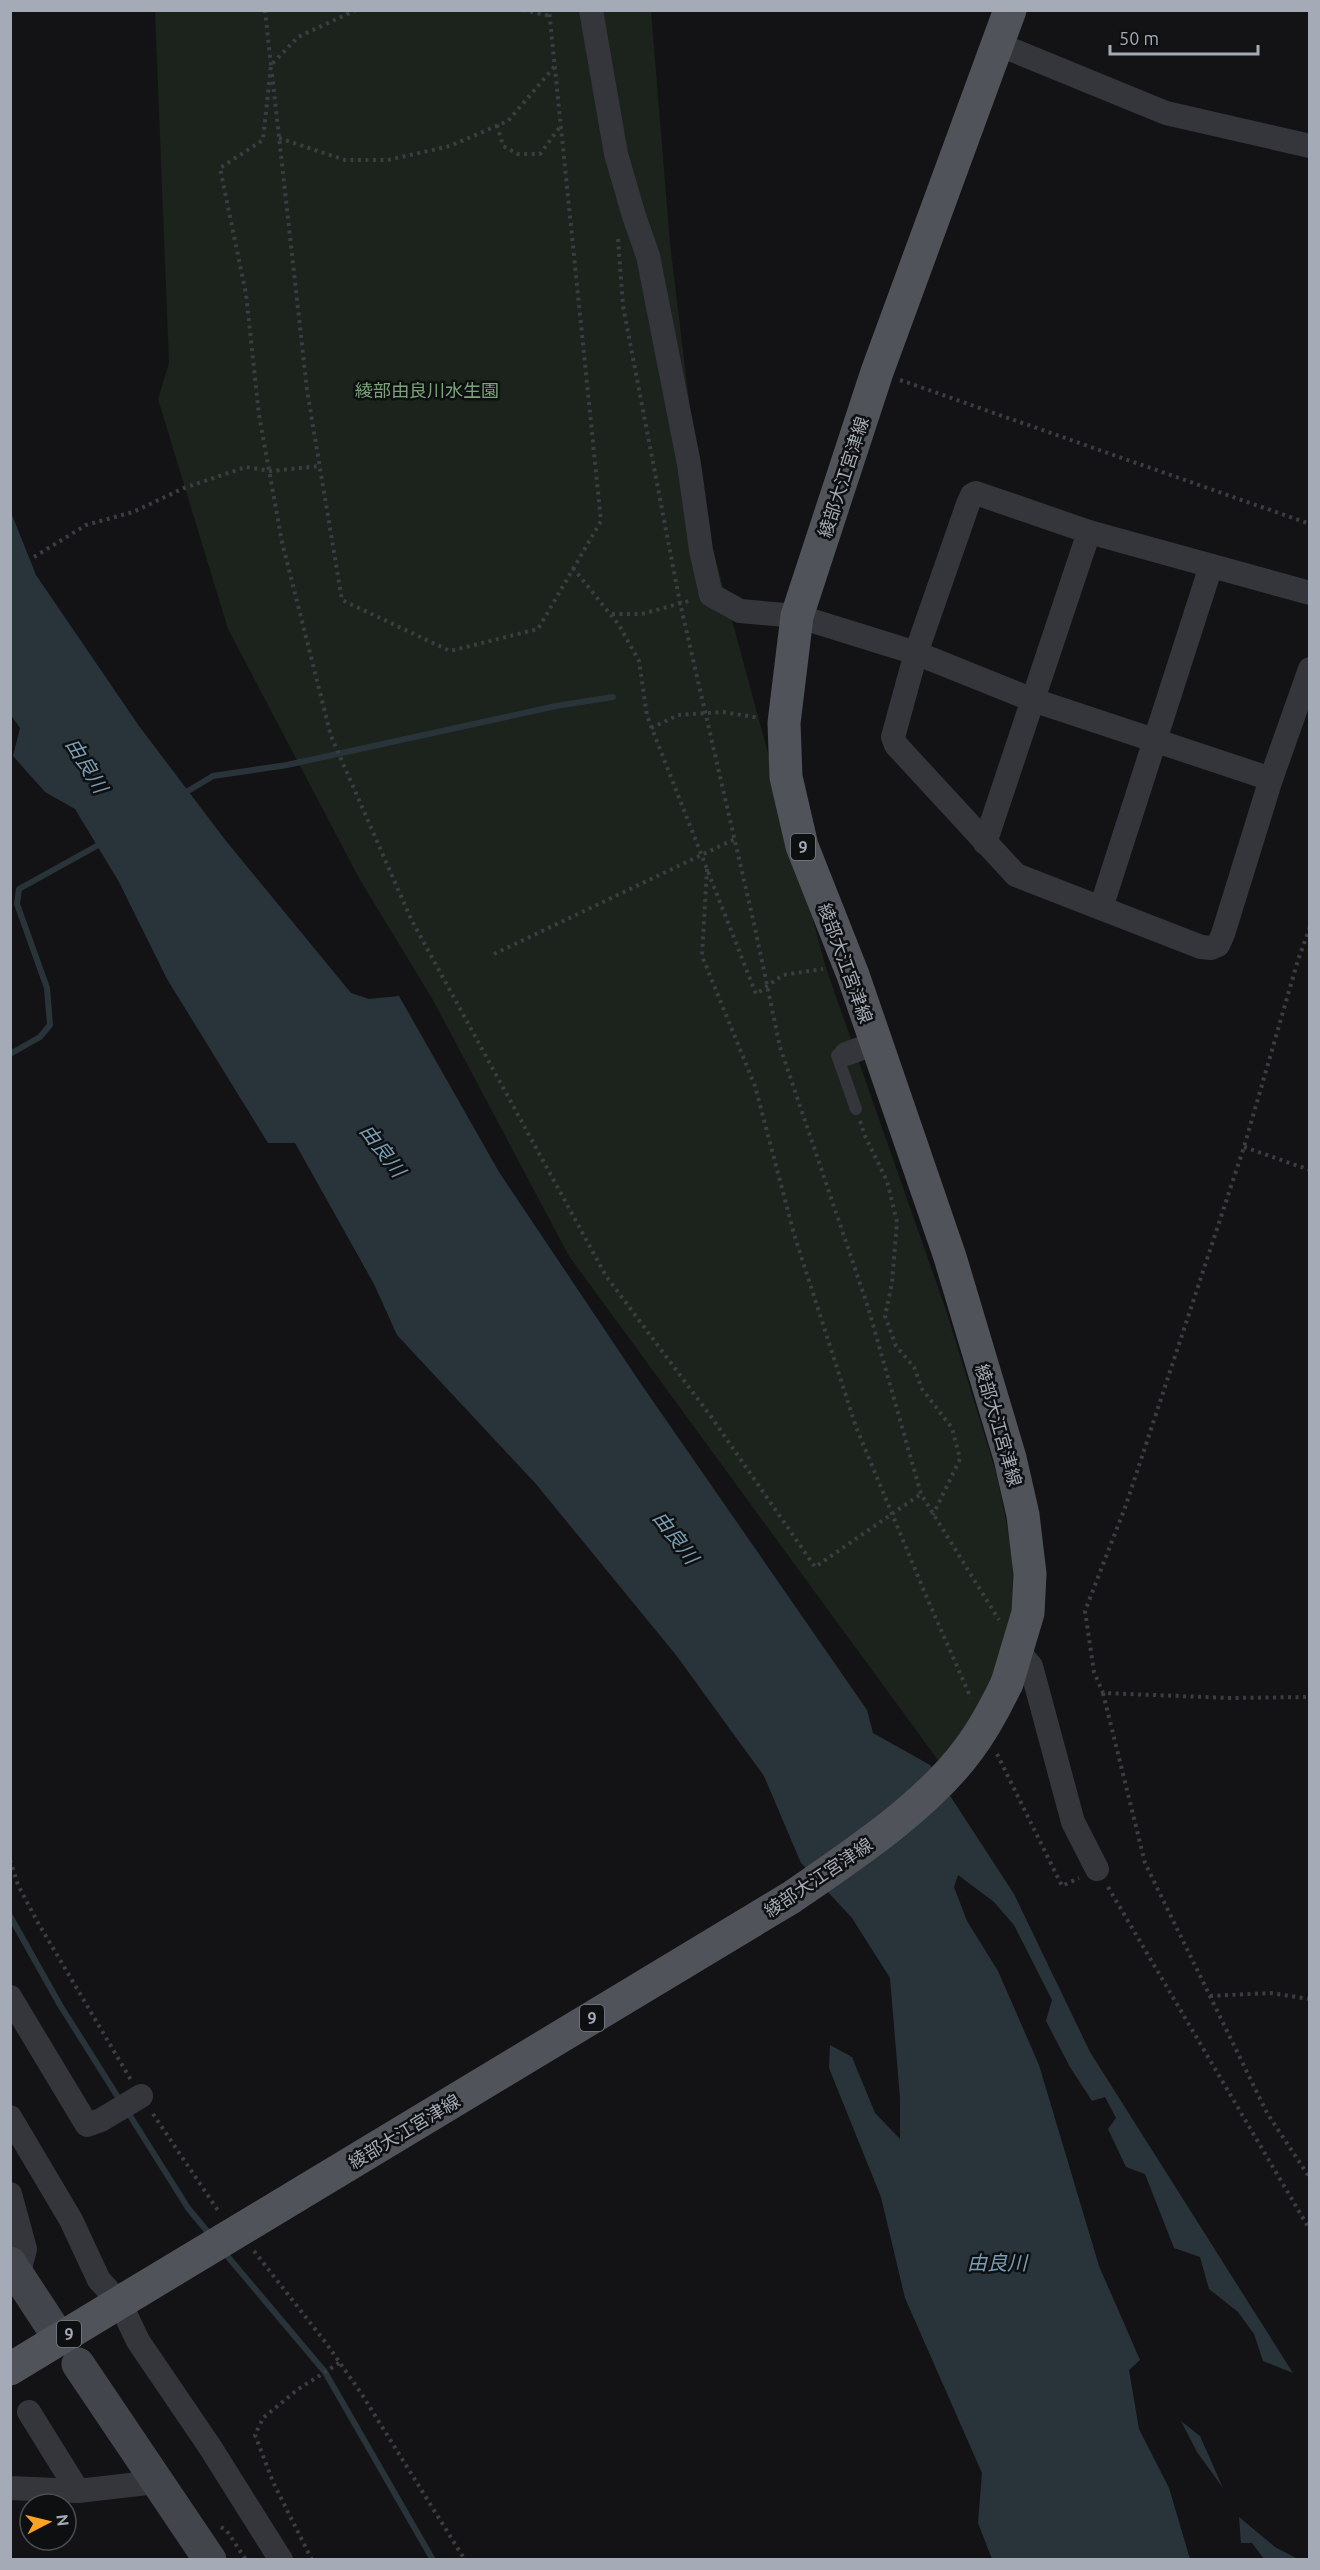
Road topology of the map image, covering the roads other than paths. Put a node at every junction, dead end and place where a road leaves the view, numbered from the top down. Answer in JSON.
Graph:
{"nodes":[{"id":1,"x":591,"y":10,"type":"edge"},
{"id":2,"x":1010,"y":10,"type":"edge"},
{"id":3,"x":997,"y":46,"type":"junction"},
{"id":4,"x":1310,"y":146,"type":"edge"},
{"id":5,"x":1089,"y":532,"type":"junction"},
{"id":6,"x":1211,"y":566,"type":"junction"},
{"id":7,"x":1310,"y":593,"type":"edge"},
{"id":8,"x":797,"y":616,"type":"junction"},
{"id":9,"x":916,"y":653,"type":"junction"},
{"id":10,"x":1310,"y":669,"type":"edge"},
{"id":11,"x":1033,"y":700,"type":"junction"},
{"id":12,"x":1154,"y":740,"type":"junction"},
{"id":13,"x":1272,"y":779,"type":"junction"},
{"id":14,"x":985,"y":843,"type":"junction"},
{"id":15,"x":1101,"y":908,"type":"junction"},
{"id":16,"x":861,"y":1048,"type":"junction"},
{"id":17,"x":856,"y":1109,"type":"road end"},
{"id":18,"x":1018,"y":1651,"type":"junction"},
{"id":19,"x":1097,"y":1869,"type":"road end"},
{"id":20,"x":10,"y":1997,"type":"edge"},
{"id":21,"x":141,"y":2096,"type":"dead end"},
{"id":22,"x":10,"y":2117,"type":"edge"},
{"id":23,"x":10,"y":2194,"type":"edge"},
{"id":24,"x":14,"y":2269,"type":"edge"},
{"id":25,"x":124,"y":2300,"type":"junction"},
{"id":26,"x":50,"y":2324,"type":"dead end"},
{"id":27,"x":78,"y":2364,"type":"dead end"},
{"id":28,"x":10,"y":2368,"type":"edge"},
{"id":29,"x":29,"y":2412,"type":"dead end"},
{"id":30,"x":156,"y":2482,"type":"junction"},
{"id":31,"x":10,"y":2488,"type":"edge"},
{"id":32,"x":78,"y":2490,"type":"junction"},
{"id":33,"x":210,"y":2559,"type":"edge"},
{"id":34,"x":281,"y":2559,"type":"edge"}],
"edges":[{"from":1,"to":8,"type":"street"},
{"from":2,"to":3,"type":"main road","name":"綾部大江宮津線","number":"9"},
{"from":3,"to":4,"type":"street"},
{"from":3,"to":8,"type":"main road","name":"綾部大江宮津線","number":"9"},
{"from":5,"to":6,"type":"street"},
{"from":5,"to":9,"type":"street"},
{"from":5,"to":11,"type":"street"},
{"from":6,"to":7,"type":"street"},
{"from":6,"to":12,"type":"street"},
{"from":8,"to":9,"type":"street"},
{"from":8,"to":16,"type":"main road","name":"綾部大江宮津線","number":"9"},
{"from":9,"to":11,"type":"street"},
{"from":9,"to":14,"type":"street"},
{"from":10,"to":13,"type":"street"},
{"from":11,"to":12,"type":"street"},
{"from":11,"to":14,"type":"street"},
{"from":12,"to":13,"type":"street"},
{"from":12,"to":15,"type":"street"},
{"from":13,"to":15,"type":"street"},
{"from":14,"to":15,"type":"street"},
{"from":16,"to":17,"type":"lane"},
{"from":16,"to":18,"type":"main road","name":"綾部大江宮津線","number":"9"},
{"from":18,"to":19,"type":"street"},
{"from":18,"to":25,"type":"main road","name":"綾部大江宮津線","number":"9","bridge":true},
{"from":20,"to":21,"type":"street"},
{"from":22,"to":25,"type":"street"},
{"from":23,"to":24,"type":"street"},
{"from":24,"to":26,"type":"street"},
{"from":25,"to":28,"type":"main road","name":"綾部大江宮津線","number":"9"},
{"from":25,"to":34,"type":"street"},
{"from":27,"to":30,"type":"street"},
{"from":29,"to":32,"type":"street"},
{"from":30,"to":32,"type":"street"},
{"from":30,"to":33,"type":"street"},
{"from":31,"to":32,"type":"street"}]}
